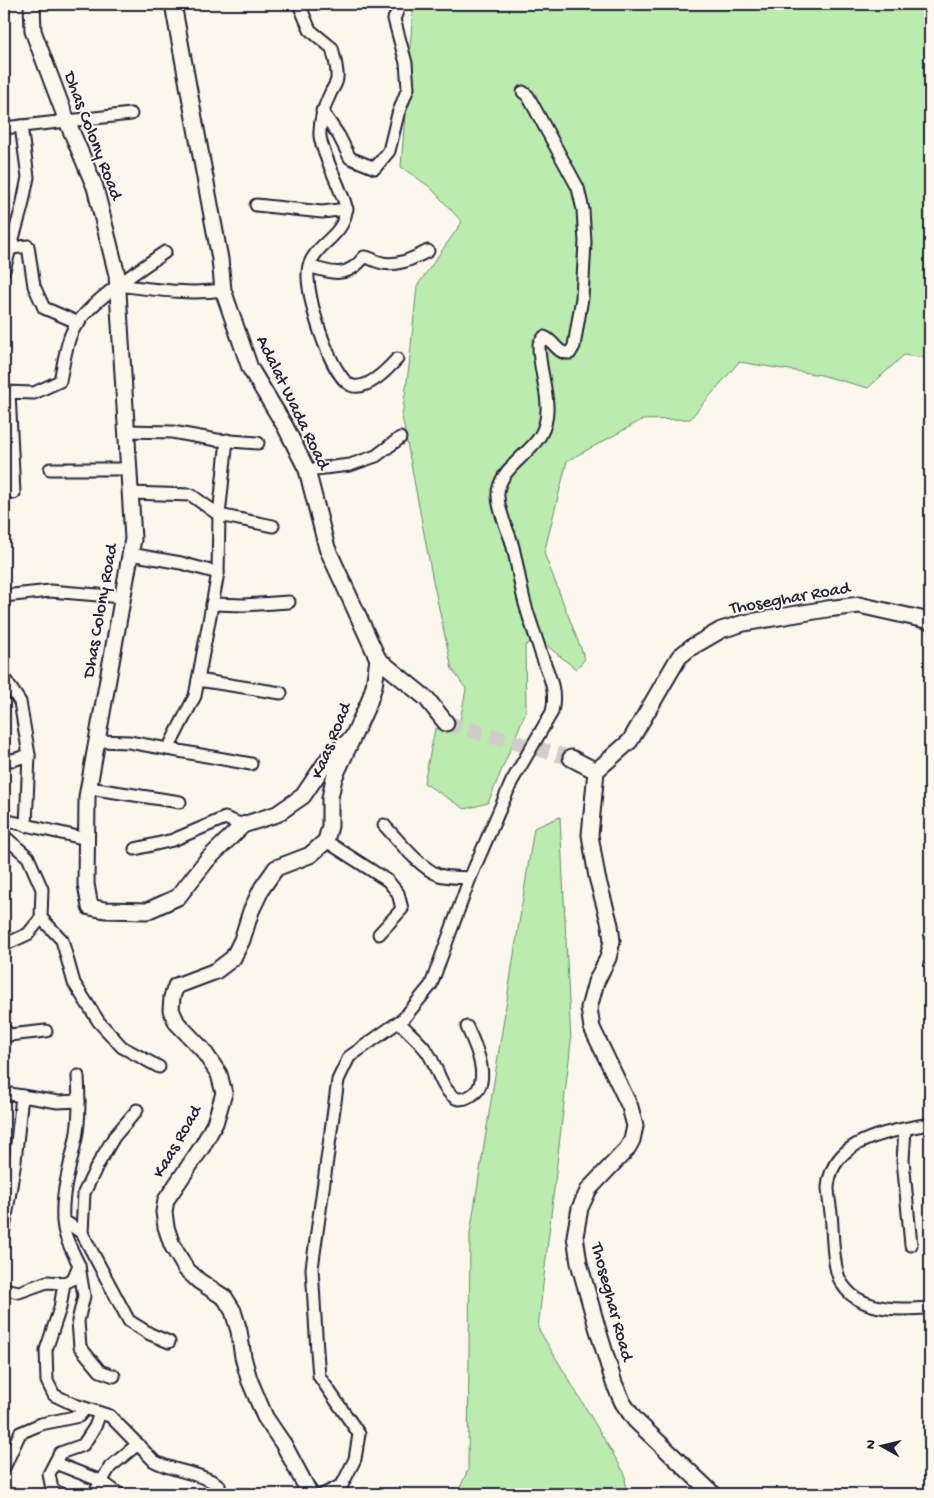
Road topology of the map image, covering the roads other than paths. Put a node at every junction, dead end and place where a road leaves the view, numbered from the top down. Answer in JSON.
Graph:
{"nodes":[{"id":1,"x":32,"y":4,"type":"edge"},
{"id":2,"x":174,"y":4,"type":"edge"},
{"id":3,"x":299,"y":4,"type":"edge"},
{"id":4,"x":400,"y":4,"type":"edge"},
{"id":5,"x":523,"y":92,"type":"dead end"},
{"id":6,"x":322,"y":111,"type":"junction"},
{"id":7,"x":131,"y":114,"type":"dead end"},
{"id":8,"x":67,"y":121,"type":"junction"},
{"id":9,"x":21,"y":126,"type":"junction"},
{"id":10,"x":4,"y":128,"type":"edge"},
{"id":11,"x":256,"y":205,"type":"dead end"},
{"id":12,"x":347,"y":209,"type":"junction"},
{"id":13,"x":6,"y":249,"type":"edge"},
{"id":14,"x":428,"y":250,"type":"dead end"},
{"id":15,"x":165,"y":252,"type":"dead end"},
{"id":16,"x":309,"y":266,"type":"junction"},
{"id":17,"x":4,"y":270,"type":"edge"},
{"id":18,"x":118,"y":285,"type":"junction"},
{"id":19,"x":223,"y":290,"type":"junction"},
{"id":20,"x":79,"y":323,"type":"junction"},
{"id":21,"x":397,"y":359,"type":"dead end"},
{"id":22,"x":7,"y":392,"type":"edge"},
{"id":23,"x":126,"y":431,"type":"junction"},
{"id":24,"x":400,"y":438,"type":"dead end"},
{"id":25,"x":227,"y":440,"type":"junction"},
{"id":26,"x":258,"y":443,"type":"dead end"},
{"id":27,"x":50,"y":468,"type":"dead end"},
{"id":28,"x":128,"y":469,"type":"junction"},
{"id":29,"x":307,"y":470,"type":"junction"},
{"id":30,"x":14,"y":492,"type":"dead end"},
{"id":31,"x":130,"y":493,"type":"junction"},
{"id":32,"x":220,"y":515,"type":"junction"},
{"id":33,"x":273,"y":526,"type":"dead end"},
{"id":34,"x":130,"y":554,"type":"junction"},
{"id":35,"x":218,"y":573,"type":"junction"},
{"id":36,"x":4,"y":596,"type":"edge"},
{"id":37,"x":122,"y":597,"type":"junction"},
{"id":38,"x":290,"y":602,"type":"dead end"},
{"id":39,"x":212,"y":604,"type":"junction"},
{"id":40,"x":928,"y":622,"type":"edge"},
{"id":41,"x":378,"y":658,"type":"junction"},
{"id":42,"x":4,"y":678,"type":"edge"},
{"id":43,"x":198,"y":680,"type":"junction"},
{"id":44,"x":281,"y":693,"type":"dead end"},
{"id":45,"x":446,"y":724,"type":"tunnel mouth"},
{"id":46,"x":351,"y":739,"type":"junction"},
{"id":47,"x":97,"y":741,"type":"junction"},
{"id":48,"x":168,"y":749,"type":"junction"},
{"id":49,"x":29,"y":755,"type":"junction"},
{"id":50,"x":571,"y":758,"type":"tunnel mouth"},
{"id":51,"x":4,"y":759,"type":"edge"},
{"id":52,"x":251,"y":764,"type":"dead end"},
{"id":53,"x":596,"y":771,"type":"junction"},
{"id":54,"x":89,"y":788,"type":"junction"},
{"id":55,"x":180,"y":802,"type":"dead end"},
{"id":56,"x":4,"y":822,"type":"edge"},
{"id":57,"x":384,"y":824,"type":"dead end"},
{"id":58,"x":243,"y":825,"type":"junction"},
{"id":59,"x":26,"y":826,"type":"junction"},
{"id":60,"x":4,"y":836,"type":"edge"},
{"id":61,"x":86,"y":840,"type":"junction"},
{"id":62,"x":326,"y":841,"type":"junction"},
{"id":63,"x":135,"y":849,"type":"dead end"},
{"id":64,"x":470,"y":878,"type":"junction"},
{"id":65,"x":41,"y":918,"type":"junction"},
{"id":66,"x":379,"y":934,"type":"dead end"},
{"id":67,"x":4,"y":945,"type":"edge"},
{"id":68,"x":399,"y":1022,"type":"junction"},
{"id":69,"x":467,"y":1027,"type":"dead end"},
{"id":70,"x":46,"y":1031,"type":"dead end"},
{"id":71,"x":6,"y":1033,"type":"edge"},
{"id":72,"x":159,"y":1067,"type":"dead end"},
{"id":73,"x":78,"y":1076,"type":"dead end"},
{"id":74,"x":4,"y":1093,"type":"edge"},
{"id":75,"x":22,"y":1096,"type":"junction"},
{"id":76,"x":79,"y":1101,"type":"junction"},
{"id":77,"x":137,"y":1110,"type":"dead end"},
{"id":78,"x":930,"y":1124,"type":"edge"},
{"id":79,"x":905,"y":1129,"type":"junction"},
{"id":80,"x":64,"y":1220,"type":"junction"},
{"id":81,"x":4,"y":1229,"type":"edge"},
{"id":82,"x":82,"y":1233,"type":"junction"},
{"id":83,"x":911,"y":1245,"type":"dead end"},
{"id":84,"x":79,"y":1265,"type":"junction"},
{"id":85,"x":64,"y":1283,"type":"junction"},
{"id":86,"x":4,"y":1289,"type":"edge"},
{"id":87,"x":930,"y":1308,"type":"edge"},
{"id":88,"x":169,"y":1342,"type":"dead end"},
{"id":89,"x":114,"y":1376,"type":"dead end"},
{"id":90,"x":85,"y":1408,"type":"junction"},
{"id":91,"x":100,"y":1414,"type":"junction"},
{"id":92,"x":138,"y":1444,"type":"junction"},
{"id":93,"x":55,"y":1463,"type":"junction"},
{"id":94,"x":4,"y":1468,"type":"edge"},
{"id":95,"x":102,"y":1481,"type":"junction"},
{"id":96,"x":61,"y":1494,"type":"edge"},
{"id":97,"x":94,"y":1494,"type":"edge"},
{"id":98,"x":119,"y":1494,"type":"edge"},
{"id":99,"x":220,"y":1494,"type":"edge"},
{"id":100,"x":310,"y":1494,"type":"edge"},
{"id":101,"x":324,"y":1494,"type":"edge"},
{"id":102,"x":713,"y":1494,"type":"edge"}],
"edges":[{"from":1,"to":8,"type":"main road","name":"Dhas Colony Road"},
{"from":2,"to":19,"type":"main road","name":"Adalat Wada Road"},
{"from":3,"to":6,"type":"street"},
{"from":4,"to":6,"type":"street"},
{"from":5,"to":64,"type":"street"},
{"from":6,"to":12,"type":"street"},
{"from":7,"to":8,"type":"street"},
{"from":8,"to":9,"type":"street"},
{"from":8,"to":18,"type":"main road","name":"Dhas Colony Road"},
{"from":9,"to":10,"type":"street"},
{"from":9,"to":13,"type":"street"},
{"from":11,"to":12,"type":"street"},
{"from":12,"to":16,"type":"street"},
{"from":13,"to":17,"type":"street"},
{"from":13,"to":20,"type":"street"},
{"from":14,"to":16,"type":"street"},
{"from":15,"to":18,"type":"street"},
{"from":16,"to":21,"type":"street"},
{"from":18,"to":19,"type":"street"},
{"from":18,"to":20,"type":"street"},
{"from":18,"to":23,"type":"main road","name":"Dhas Colony Road"},
{"from":19,"to":29,"type":"main road","name":"Adalat Wada Road"},
{"from":20,"to":22,"type":"street"},
{"from":22,"to":30,"type":"street"},
{"from":23,"to":25,"type":"street"},
{"from":23,"to":28,"type":"main road","name":"Dhas Colony Road"},
{"from":24,"to":29,"type":"street"},
{"from":25,"to":26,"type":"street"},
{"from":25,"to":32,"type":"street"},
{"from":27,"to":28,"type":"street"},
{"from":28,"to":31,"type":"main road","name":"Dhas Colony Road"},
{"from":29,"to":41,"type":"main road","name":"Adalat Wada Road"},
{"from":31,"to":32,"type":"street"},
{"from":31,"to":34,"type":"main road","name":"Dhas Colony Road"},
{"from":32,"to":33,"type":"street"},
{"from":32,"to":35,"type":"street"},
{"from":34,"to":35,"type":"street"},
{"from":34,"to":37,"type":"main road","name":"Dhas Colony Road"},
{"from":35,"to":39,"type":"street"},
{"from":36,"to":37,"type":"street"},
{"from":37,"to":47,"type":"main road","name":"Dhas Colony Road"},
{"from":38,"to":39,"type":"street"},
{"from":39,"to":43,"type":"street"},
{"from":40,"to":53,"type":"main road","name":"Thoseghar Road"},
{"from":41,"to":45,"type":"main road","name":"Adalat Wada Road"},
{"from":41,"to":46,"type":"main road","name":"Kaas Road"},
{"from":42,"to":49,"type":"street"},
{"from":43,"to":44,"type":"street"},
{"from":43,"to":48,"type":"street"},
{"from":46,"to":58,"type":"main road","name":"Dhas Colony Road"},
{"from":46,"to":62,"type":"main road","name":"Kaas Road"},
{"from":47,"to":48,"type":"street"},
{"from":47,"to":54,"type":"main road","name":"Dhas Colony Road"},
{"from":48,"to":52,"type":"street"},
{"from":49,"to":51,"type":"street"},
{"from":49,"to":59,"type":"street"},
{"from":50,"to":53,"type":"main road"},
{"from":53,"to":102,"type":"main road","name":"Thoseghar Road"},
{"from":54,"to":55,"type":"street"},
{"from":54,"to":61,"type":"main road","name":"Dhas Colony Road"},
{"from":56,"to":59,"type":"street"},
{"from":57,"to":64,"type":"street"},
{"from":58,"to":61,"type":"main road","name":"Dhas Colony Road"},
{"from":58,"to":63,"type":"street"},
{"from":59,"to":61,"type":"street"},
{"from":60,"to":65,"type":"street"},
{"from":62,"to":66,"type":"street"},
{"from":62,"to":100,"type":"main road","name":"Kaas Road"},
{"from":64,"to":68,"type":"street"},
{"from":65,"to":67,"type":"street"},
{"from":65,"to":72,"type":"street"},
{"from":68,"to":69,"type":"street"},
{"from":68,"to":101,"type":"street"},
{"from":70,"to":71,"type":"street"},
{"from":73,"to":76,"type":"street"},
{"from":74,"to":75,"type":"street"},
{"from":75,"to":76,"type":"street"},
{"from":75,"to":81,"type":"street"},
{"from":76,"to":80,"type":"street"},
{"from":77,"to":82,"type":"street"},
{"from":78,"to":79,"type":"street"},
{"from":79,"to":83,"type":"street"},
{"from":79,"to":87,"type":"street"},
{"from":80,"to":82,"type":"street"},
{"from":80,"to":84,"type":"street"},
{"from":82,"to":88,"type":"street"},
{"from":84,"to":85,"type":"street"},
{"from":84,"to":89,"type":"street"},
{"from":85,"to":86,"type":"street"},
{"from":85,"to":90,"type":"street"},
{"from":90,"to":91,"type":"street"},
{"from":90,"to":94,"type":"street"},
{"from":91,"to":92,"type":"street"},
{"from":91,"to":93,"type":"street"},
{"from":92,"to":95,"type":"street"},
{"from":92,"to":99,"type":"street"},
{"from":93,"to":95,"type":"street"},
{"from":93,"to":96,"type":"street"},
{"from":95,"to":97,"type":"street"},
{"from":95,"to":98,"type":"street"}]}
